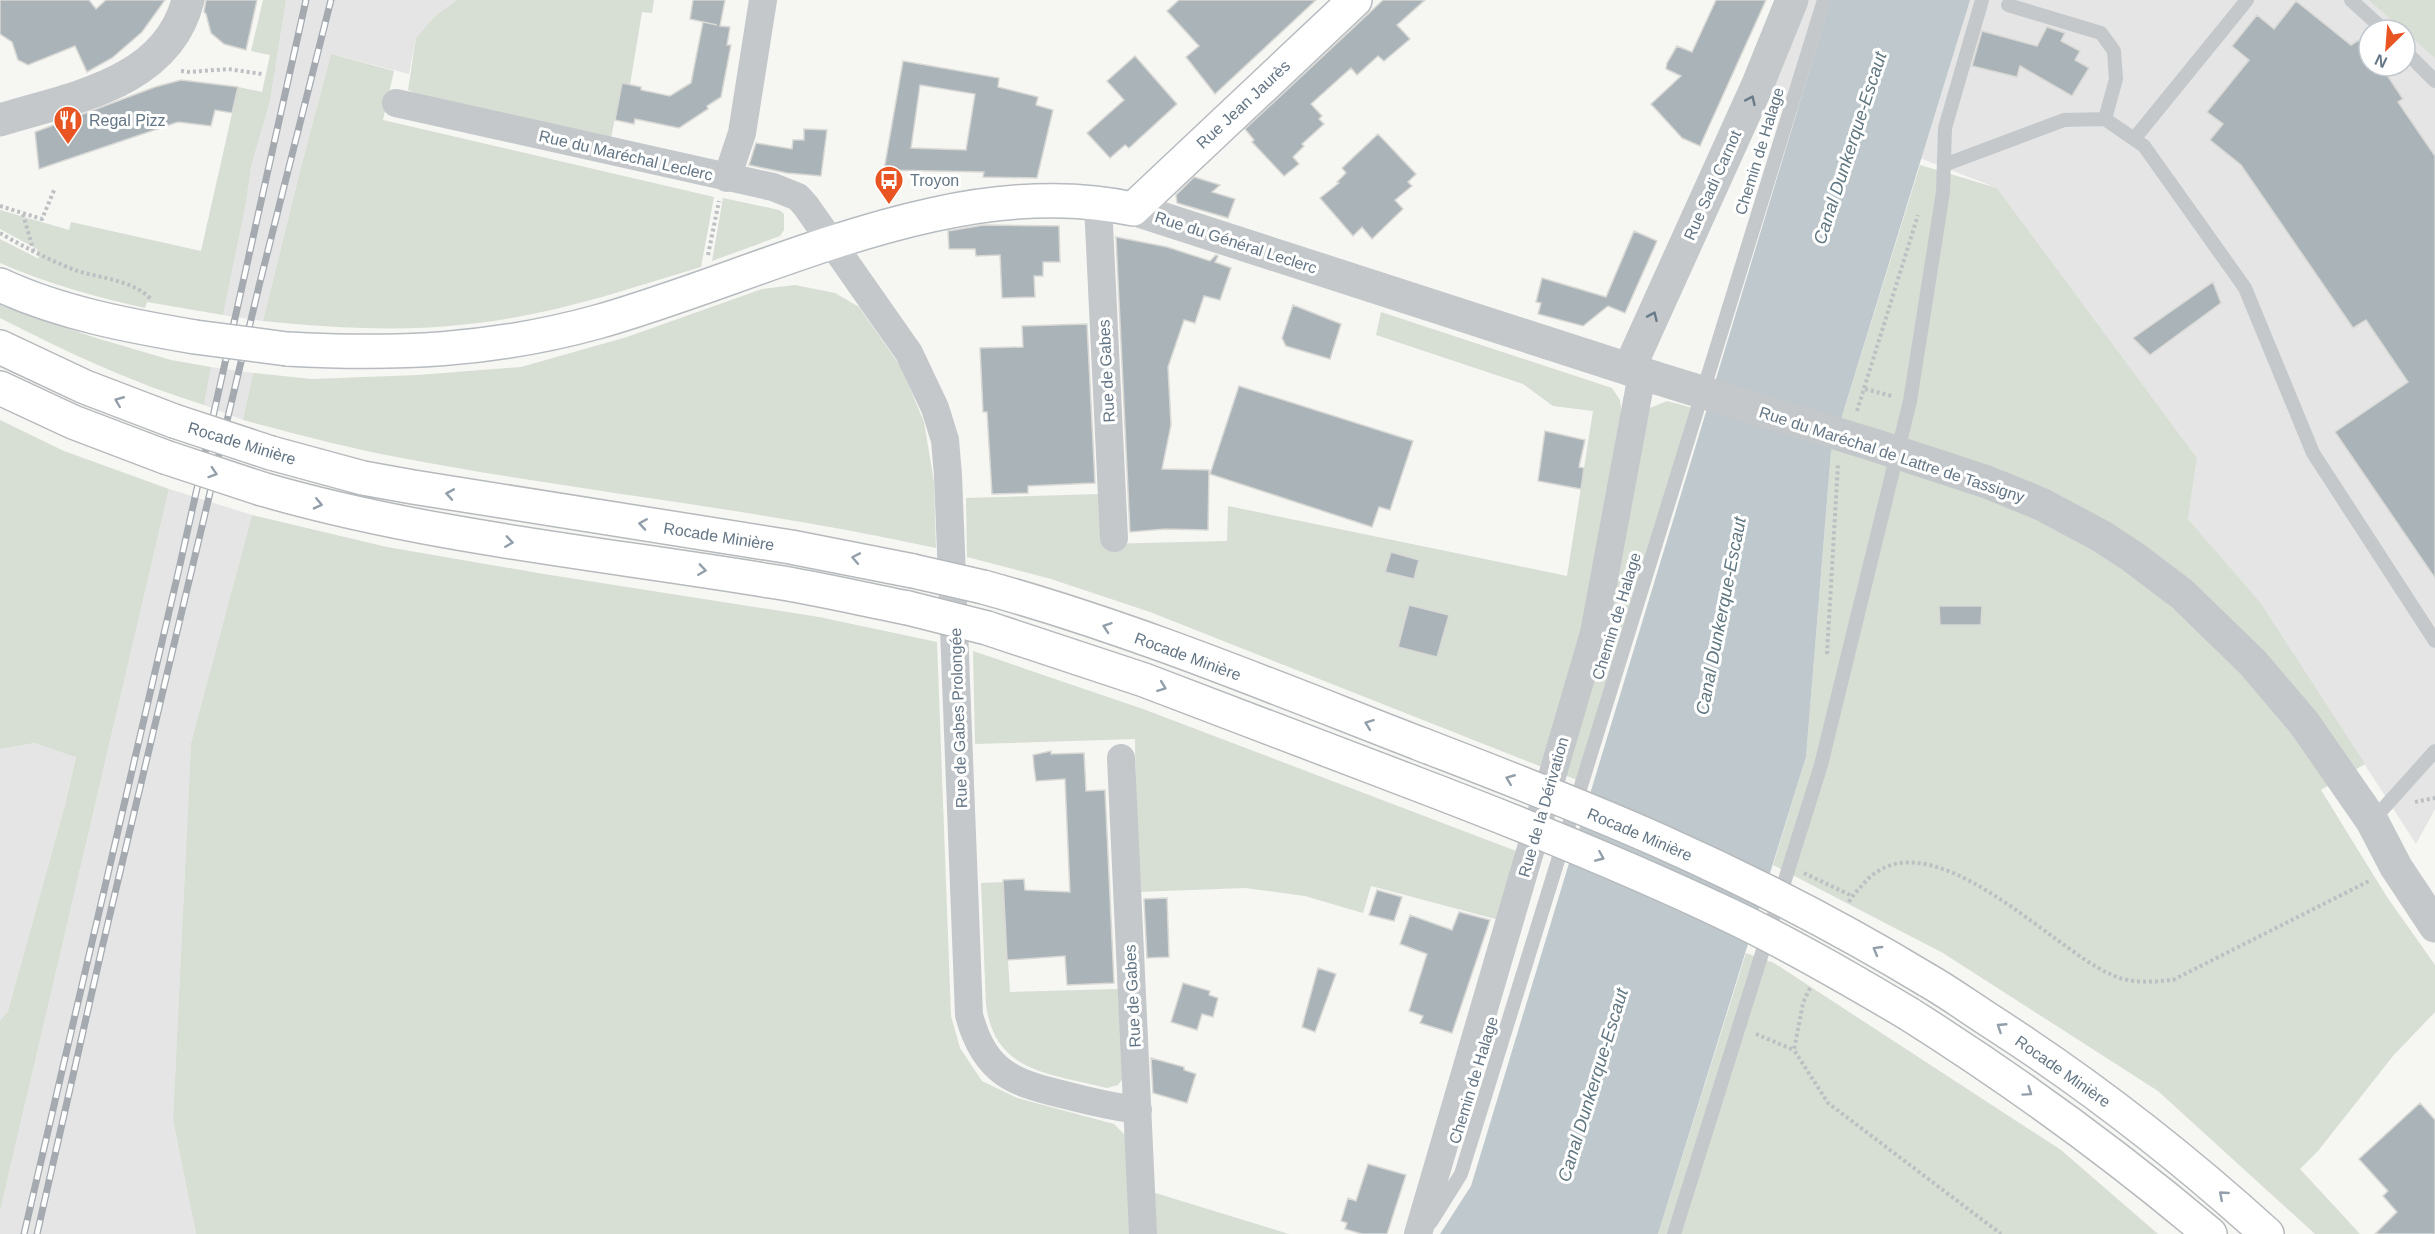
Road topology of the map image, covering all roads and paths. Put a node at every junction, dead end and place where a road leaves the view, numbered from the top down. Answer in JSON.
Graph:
{"nodes":[{"id":1,"x":188,"y":0,"type":"edge"},
{"id":2,"x":763,"y":0,"type":"edge"},
{"id":3,"x":1355,"y":0,"type":"edge"},
{"id":4,"x":1792,"y":0,"type":"edge"},
{"id":5,"x":1824,"y":0,"type":"edge"},
{"id":6,"x":1982,"y":0,"type":"edge"},
{"id":7,"x":2247,"y":0,"type":"edge"},
{"id":8,"x":2351,"y":0,"type":"edge"},
{"id":9,"x":2008,"y":5,"type":"dead end"},
{"id":10,"x":2371,"y":18,"type":"edge"},
{"id":11,"x":158,"y":55,"type":"junction"},
{"id":12,"x":2417,"y":63,"type":"edge"},
{"id":13,"x":262,"y":74,"type":"dead end"},
{"id":14,"x":2435,"y":81,"type":"edge"},
{"id":15,"x":396,"y":102,"type":"dead end"},
{"id":16,"x":2105,"y":119,"type":"junction"},
{"id":17,"x":0,"y":120,"type":"edge"},
{"id":18,"x":2134,"y":139,"type":"junction"},
{"id":19,"x":1944,"y":165,"type":"junction"},
{"id":20,"x":727,"y":178,"type":"junction"},
{"id":21,"x":55,"y":188,"type":"dead end"},
{"id":22,"x":1098,"y":204,"type":"junction"},
{"id":23,"x":0,"y":206,"type":"edge"},
{"id":24,"x":1133,"y":209,"type":"junction"},
{"id":25,"x":23,"y":213,"type":"junction"},
{"id":26,"x":0,"y":233,"type":"edge"},
{"id":27,"x":834,"y":243,"type":"junction"},
{"id":28,"x":710,"y":247,"type":"dead end"},
{"id":29,"x":34,"y":253,"type":"junction"},
{"id":30,"x":0,"y":285,"type":"edge"},
{"id":31,"x":180,"y":334,"type":"junction"},
{"id":32,"x":0,"y":347,"type":"edge"},
{"id":33,"x":1641,"y":373,"type":"junction"},
{"id":34,"x":0,"y":388,"type":"edge"},
{"id":35,"x":1864,"y":388,"type":"dead end"},
{"id":36,"x":1910,"y":401,"type":"junction"},
{"id":37,"x":1888,"y":449,"type":"junction"},
{"id":38,"x":1114,"y":538,"type":"dead end"},
{"id":39,"x":2435,"y":641,"type":"edge"},
{"id":40,"x":2435,"y":751,"type":"edge"},
{"id":41,"x":1121,"y":758,"type":"dead end"},
{"id":42,"x":2372,"y":821,"type":"junction"},
{"id":43,"x":1790,"y":865,"type":"junction"},
{"id":44,"x":2397,"y":867,"type":"junction"},
{"id":45,"x":1852,"y":896,"type":"junction"},
{"id":46,"x":1847,"y":907,"type":"dead end"},
{"id":47,"x":2435,"y":926,"type":"edge"},
{"id":48,"x":1813,"y":981,"type":"dead end"},
{"id":49,"x":1739,"y":1027,"type":"junction"},
{"id":50,"x":1794,"y":1050,"type":"junction"},
{"id":51,"x":1138,"y":1110,"type":"junction"},
{"id":52,"x":1143,"y":1234,"type":"edge"},
{"id":53,"x":1418,"y":1234,"type":"edge"},
{"id":54,"x":1424,"y":1234,"type":"edge"},
{"id":55,"x":1674,"y":1234,"type":"edge"},
{"id":56,"x":2001,"y":1234,"type":"edge"},
{"id":57,"x":2210,"y":1234,"type":"edge"},
{"id":58,"x":2267,"y":1234,"type":"edge"}],
"edges":[{"from":1,"to":11,"type":"street"},
{"from":2,"to":20,"type":"street"},
{"from":3,"to":24,"type":"main road","name":"Rue Jean Jaurès"},
{"from":33,"to":4,"type":"street","name":"Rue Sadi Carnot","one_way":true},
{"from":5,"to":54,"type":"lane","name":"Chemin de Halage"},
{"from":6,"to":19,"type":"lane"},
{"from":7,"to":18,"type":"lane"},
{"from":8,"to":10,"type":"lane"},
{"from":9,"to":16,"type":"lane"},
{"from":11,"to":13,"type":"path"},
{"from":11,"to":17,"type":"street"},
{"from":12,"to":14,"type":"lane"},
{"from":15,"to":20,"type":"street","name":"Rue du Maréchal Leclerc"},
{"from":16,"to":18,"type":"lane"},
{"from":16,"to":19,"type":"lane"},
{"from":18,"to":39,"type":"lane"},
{"from":19,"to":36,"type":"lane"},
{"from":20,"to":27,"type":"street","name":"Rue du Maréchal Leclerc"},
{"from":20,"to":28,"type":"path"},
{"from":21,"to":25,"type":"path"},
{"from":22,"to":24,"type":"main road","name":"Rue du Général Leclerc"},
{"from":22,"to":27,"type":"main road","name":"Rue du Général Leclerc"},
{"from":22,"to":38,"type":"street","name":"Rue de Gabes"},
{"from":23,"to":25,"type":"path"},
{"from":24,"to":33,"type":"street","name":"Rue du Général Leclerc"},
{"from":25,"to":29,"type":"path"},
{"from":26,"to":29,"type":"path"},
{"from":27,"to":31,"type":"main road","name":"Rue du Général Leclerc","bridge":true},
{"from":27,"to":51,"type":"street","name":"Rue de Gabes Prolongée"},
{"from":29,"to":31,"type":"path"},
{"from":30,"to":31,"type":"main road","name":"Rue du Général Leclerc"},
{"from":58,"to":32,"type":"main road","name":"Rocade Minière","one_way":true,"bridge":true},
{"from":33,"to":37,"type":"street","name":"Rue du Maréchal de Lattre de Tassigny","bridge":true},
{"from":33,"to":53,"type":"street","name":"Rue de la Dérivation"},
{"from":34,"to":57,"type":"main road","one_way":true,"bridge":true},
{"from":35,"to":36,"type":"path"},
{"from":36,"to":37,"type":"lane"},
{"from":37,"to":42,"type":"street","name":"Rue du Maréchal de Lattre de Tassigny"},
{"from":37,"to":43,"type":"lane"},
{"from":40,"to":42,"type":"lane"},
{"from":41,"to":51,"type":"street","name":"Rue de Gabes"},
{"from":42,"to":44,"type":"street","name":"Rue du Maréchal de Lattre de Tassigny"},
{"from":43,"to":45,"type":"path"},
{"from":43,"to":49,"type":"lane"},
{"from":44,"to":45,"type":"path"},
{"from":44,"to":47,"type":"street","name":"Rue du Maréchal de Lattre de Tassigny"},
{"from":45,"to":46,"type":"path"},
{"from":48,"to":50,"type":"path"},
{"from":49,"to":50,"type":"path"},
{"from":49,"to":55,"type":"lane"},
{"from":50,"to":56,"type":"path"},
{"from":51,"to":52,"type":"street","name":"Rue de Gabes"}]}
